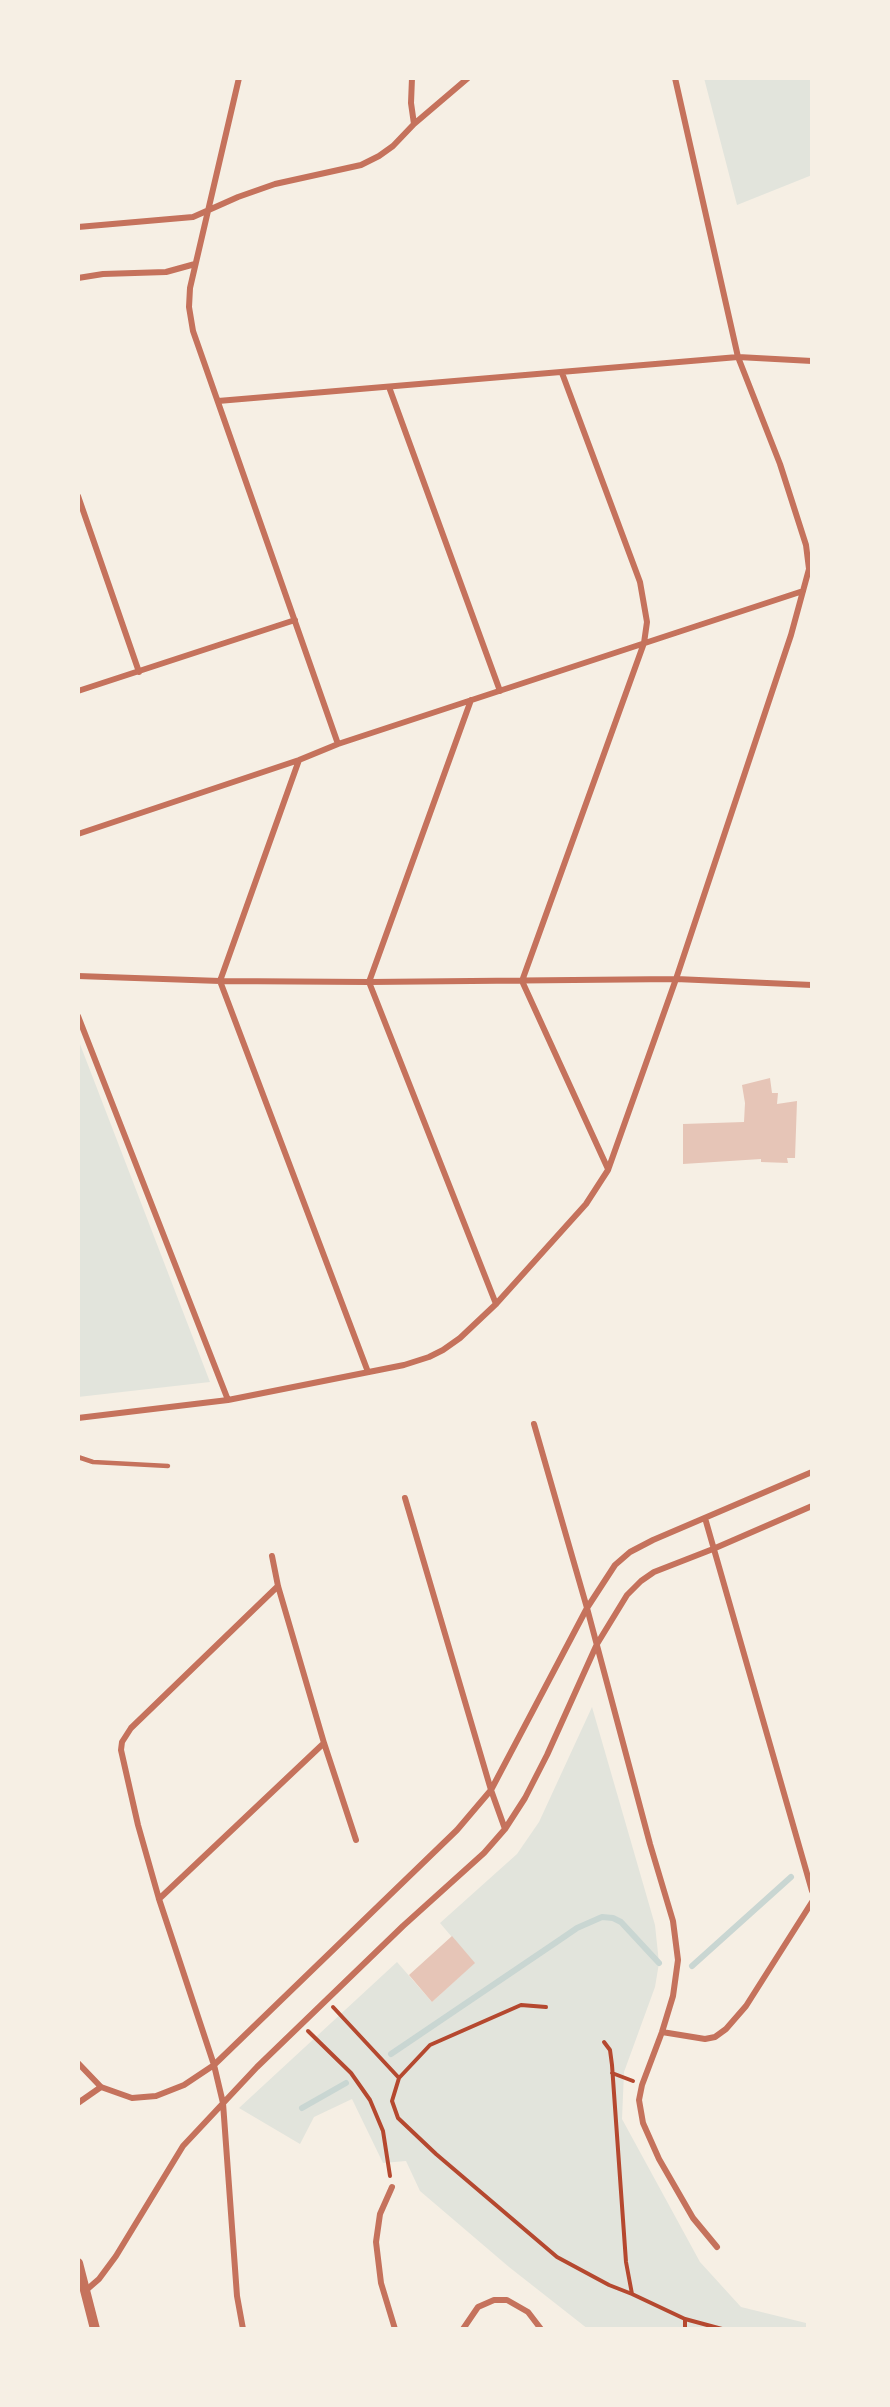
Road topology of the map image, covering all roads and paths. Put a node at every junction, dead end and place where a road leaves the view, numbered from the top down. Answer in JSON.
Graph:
{"nodes":[{"id":1,"x":239,"y":78,"type":"edge"},
{"id":2,"x":412,"y":78,"type":"edge"},
{"id":3,"x":468,"y":78,"type":"edge"},
{"id":4,"x":675,"y":78,"type":"edge"},
{"id":5,"x":414,"y":123,"type":"junction"},
{"id":6,"x":207,"y":212,"type":"junction"},
{"id":7,"x":78,"y":227,"type":"edge"},
{"id":8,"x":195,"y":264,"type":"junction"},
{"id":9,"x":78,"y":278,"type":"edge"},
{"id":10,"x":738,"y":357,"type":"junction"},
{"id":11,"x":812,"y":362,"type":"edge"},
{"id":12,"x":562,"y":373,"type":"junction"},
{"id":13,"x":389,"y":387,"type":"junction"},
{"id":14,"x":218,"y":401,"type":"junction"},
{"id":15,"x":78,"y":496,"type":"edge"},
{"id":16,"x":803,"y":591,"type":"junction"},
{"id":17,"x":295,"y":620,"type":"junction"},
{"id":18,"x":644,"y":643,"type":"junction"},
{"id":19,"x":139,"y":672,"type":"junction"},
{"id":20,"x":78,"y":691,"type":"edge"},
{"id":21,"x":500,"y":691,"type":"junction"},
{"id":22,"x":471,"y":700,"type":"junction"},
{"id":23,"x":338,"y":744,"type":"junction"},
{"id":24,"x":299,"y":760,"type":"junction"},
{"id":25,"x":78,"y":834,"type":"edge"},
{"id":26,"x":78,"y":976,"type":"edge"},
{"id":27,"x":676,"y":979,"type":"junction"},
{"id":28,"x":220,"y":981,"type":"junction"},
{"id":29,"x":522,"y":981,"type":"junction"},
{"id":30,"x":369,"y":982,"type":"junction"},
{"id":31,"x":812,"y":985,"type":"edge"},
{"id":32,"x":78,"y":1016,"type":"edge"},
{"id":33,"x":608,"y":1170,"type":"junction"},
{"id":34,"x":496,"y":1304,"type":"junction"},
{"id":35,"x":368,"y":1372,"type":"junction"},
{"id":36,"x":228,"y":1400,"type":"junction"},
{"id":37,"x":78,"y":1418,"type":"edge"},
{"id":38,"x":534,"y":1424,"type":"dead end"},
{"id":39,"x":78,"y":1457,"type":"edge"},
{"id":40,"x":168,"y":1466,"type":"dead end"},
{"id":41,"x":812,"y":1472,"type":"edge"},
{"id":42,"x":405,"y":1498,"type":"dead end"},
{"id":43,"x":812,"y":1506,"type":"edge"},
{"id":44,"x":705,"y":1518,"type":"junction"},
{"id":45,"x":713,"y":1549,"type":"junction"},
{"id":46,"x":272,"y":1556,"type":"dead end"},
{"id":47,"x":278,"y":1586,"type":"junction"},
{"id":48,"x":587,"y":1608,"type":"junction"},
{"id":49,"x":597,"y":1644,"type":"junction"},
{"id":50,"x":324,"y":1743,"type":"junction"},
{"id":51,"x":491,"y":1790,"type":"junction"},
{"id":52,"x":505,"y":1829,"type":"junction"},
{"id":53,"x":356,"y":1840,"type":"dead end"},
{"id":54,"x":812,"y":1891,"type":"edge"},
{"id":55,"x":159,"y":1899,"type":"junction"},
{"id":56,"x":812,"y":1902,"type":"edge"},
{"id":57,"x":327,"y":2000,"type":"junction"},
{"id":58,"x":546,"y":2007,"type":"dead end"},
{"id":59,"x":301,"y":2025,"type":"junction"},
{"id":60,"x":662,"y":2032,"type":"junction"},
{"id":61,"x":604,"y":2042,"type":"dead end"},
{"id":62,"x":78,"y":2063,"type":"edge"},
{"id":63,"x":214,"y":2065,"type":"junction"},
{"id":64,"x":612,"y":2073,"type":"junction"},
{"id":65,"x":399,"y":2078,"type":"junction"},
{"id":66,"x":642,"y":2085,"type":"junction"},
{"id":67,"x":101,"y":2087,"type":"junction"},
{"id":68,"x":78,"y":2103,"type":"edge"},
{"id":69,"x":223,"y":2103,"type":"junction"},
{"id":70,"x":392,"y":2187,"type":"joint"},
{"id":71,"x":717,"y":2247,"type":"dead end"},
{"id":72,"x":78,"y":2263,"type":"edge"},
{"id":73,"x":81,"y":2293,"type":"edge"},
{"id":74,"x":632,"y":2294,"type":"junction"},
{"id":75,"x":685,"y":2319,"type":"junction"},
{"id":76,"x":95,"y":2329,"type":"edge"},
{"id":77,"x":243,"y":2329,"type":"edge"},
{"id":78,"x":395,"y":2329,"type":"edge"},
{"id":79,"x":463,"y":2329,"type":"edge"},
{"id":80,"x":542,"y":2329,"type":"edge"},
{"id":81,"x":685,"y":2329,"type":"edge"},
{"id":82,"x":723,"y":2329,"type":"edge"}],
"edges":[{"from":1,"to":6,"type":"street"},
{"from":2,"to":5,"type":"street"},
{"from":3,"to":5,"type":"street"},
{"from":4,"to":10,"type":"street"},
{"from":5,"to":6,"type":"street"},
{"from":6,"to":7,"type":"street"},
{"from":6,"to":8,"type":"street"},
{"from":8,"to":9,"type":"street"},
{"from":8,"to":14,"type":"street"},
{"from":10,"to":11,"type":"street"},
{"from":10,"to":12,"type":"street"},
{"from":10,"to":16,"type":"street"},
{"from":12,"to":13,"type":"street"},
{"from":12,"to":18,"type":"street"},
{"from":13,"to":14,"type":"street"},
{"from":13,"to":21,"type":"street"},
{"from":14,"to":17,"type":"street"},
{"from":15,"to":19,"type":"street"},
{"from":16,"to":18,"type":"street"},
{"from":16,"to":27,"type":"street"},
{"from":17,"to":19,"type":"street"},
{"from":17,"to":23,"type":"street"},
{"from":18,"to":21,"type":"street"},
{"from":18,"to":29,"type":"street"},
{"from":19,"to":20,"type":"street"},
{"from":21,"to":22,"type":"street"},
{"from":22,"to":23,"type":"street"},
{"from":22,"to":30,"type":"street"},
{"from":23,"to":24,"type":"street"},
{"from":24,"to":25,"type":"street"},
{"from":24,"to":28,"type":"street"},
{"from":26,"to":28,"type":"street"},
{"from":27,"to":29,"type":"street"},
{"from":27,"to":31,"type":"street"},
{"from":27,"to":33,"type":"street"},
{"from":28,"to":30,"type":"street"},
{"from":28,"to":35,"type":"street"},
{"from":29,"to":30,"type":"street"},
{"from":29,"to":33,"type":"street"},
{"from":30,"to":34,"type":"street"},
{"from":32,"to":36,"type":"street"},
{"from":33,"to":34,"type":"street"},
{"from":34,"to":35,"type":"street"},
{"from":35,"to":36,"type":"street"},
{"from":36,"to":37,"type":"street"},
{"from":38,"to":48,"type":"street"},
{"from":39,"to":40,"type":"lane"},
{"from":41,"to":44,"type":"street"},
{"from":42,"to":51,"type":"street"},
{"from":43,"to":45,"type":"street"},
{"from":44,"to":45,"type":"street"},
{"from":44,"to":48,"type":"street"},
{"from":45,"to":49,"type":"street"},
{"from":45,"to":54,"type":"street"},
{"from":46,"to":47,"type":"street"},
{"from":47,"to":50,"type":"street"},
{"from":47,"to":55,"type":"street"},
{"from":48,"to":49,"type":"street"},
{"from":48,"to":51,"type":"street"},
{"from":49,"to":52,"type":"street"},
{"from":49,"to":60,"type":"street"},
{"from":50,"to":53,"type":"street"},
{"from":50,"to":55,"type":"street"},
{"from":51,"to":52,"type":"street"},
{"from":51,"to":63,"type":"street"},
{"from":52,"to":57,"type":"street"},
{"from":55,"to":63,"type":"street"},
{"from":56,"to":60,"type":"street"},
{"from":57,"to":59,"type":"street"},
{"from":57,"to":65,"type":"path"},
{"from":58,"to":65,"type":"path"},
{"from":59,"to":69,"type":"street"},
{"from":59,"to":70,"type":"path"},
{"from":60,"to":66,"type":"street"},
{"from":61,"to":64,"type":"path"},
{"from":62,"to":67,"type":"street"},
{"from":63,"to":67,"type":"street"},
{"from":63,"to":69,"type":"street"},
{"from":64,"to":66,"type":"path"},
{"from":64,"to":74,"type":"path"},
{"from":65,"to":74,"type":"path"},
{"from":66,"to":71,"type":"street"},
{"from":67,"to":68,"type":"street"},
{"from":69,"to":73,"type":"street"},
{"from":69,"to":77,"type":"street"},
{"from":70,"to":78,"type":"street"},
{"from":72,"to":73,"type":"street"},
{"from":73,"to":76,"type":"street"},
{"from":74,"to":75,"type":"path"},
{"from":75,"to":81,"type":"path"},
{"from":75,"to":82,"type":"path"},
{"from":79,"to":80,"type":"street"}]}
